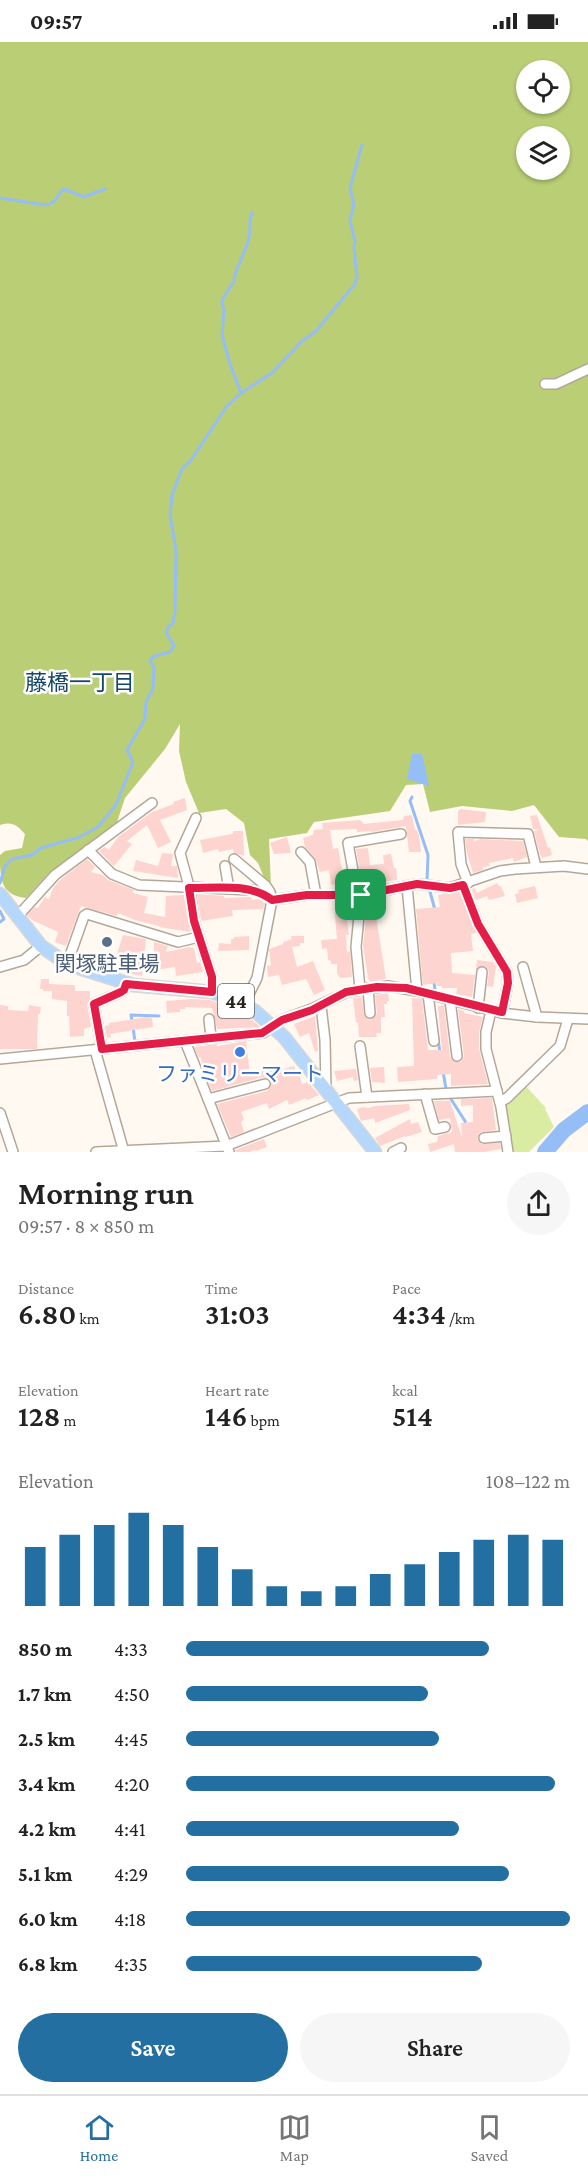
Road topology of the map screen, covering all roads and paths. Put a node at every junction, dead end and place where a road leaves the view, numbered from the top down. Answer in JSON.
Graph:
{"nodes":[{"id":1,"x":588,"y":369,"type":"edge"},
{"id":2,"x":545,"y":384,"type":"dead end"},
{"id":3,"x":152,"y":803,"type":"dead end"},
{"id":4,"x":196,"y":818,"type":"dead end"},
{"id":5,"x":401,"y":834,"type":"dead end"},
{"id":6,"x":88,"y":850,"type":"junction"},
{"id":7,"x":301,"y":852,"type":"dead end"},
{"id":8,"x":234,"y":858,"type":"dead end"},
{"id":9,"x":225,"y":866,"type":"dead end"},
{"id":10,"x":536,"y":867,"type":"junction"},
{"id":11,"x":588,"y":869,"type":"edge"},
{"id":12,"x":466,"y":884,"type":"junction"},
{"id":13,"x":407,"y":886,"type":"junction"},
{"id":14,"x":189,"y":888,"type":"junction"},
{"id":15,"x":229,"y":889,"type":"junction"},
{"id":16,"x":0,"y":895,"type":"edge"},
{"id":17,"x":316,"y":895,"type":"junction"},
{"id":18,"x":361,"y":895,"type":"junction"},
{"id":19,"x":272,"y":900,"type":"junction"},
{"id":20,"x":17,"y":917,"type":"junction"},
{"id":21,"x":199,"y":937,"type":"junction"},
{"id":22,"x":40,"y":946,"type":"junction"},
{"id":23,"x":67,"y":964,"type":"junction"},
{"id":24,"x":523,"y":967,"type":"dead end"},
{"id":25,"x":0,"y":968,"type":"edge"},
{"id":26,"x":482,"y":972,"type":"dead end"},
{"id":27,"x":126,"y":984,"type":"junction"},
{"id":28,"x":364,"y":989,"type":"junction"},
{"id":29,"x":417,"y":991,"type":"junction"},
{"id":30,"x":212,"y":992,"type":"junction"},
{"id":31,"x":428,"y":994,"type":"junction"},
{"id":32,"x":450,"y":1000,"type":"junction"},
{"id":33,"x":244,"y":1004,"type":"junction"},
{"id":34,"x":321,"y":1006,"type":"junction"},
{"id":35,"x":478,"y":1008,"type":"junction"},
{"id":36,"x":491,"y":1011,"type":"junction"},
{"id":37,"x":502,"y":1012,"type":"junction"},
{"id":38,"x":370,"y":1013,"type":"dead end"},
{"id":39,"x":537,"y":1017,"type":"junction"},
{"id":40,"x":209,"y":1019,"type":"dead end"},
{"id":41,"x":568,"y":1019,"type":"junction"},
{"id":42,"x":588,"y":1019,"type":"edge"},
{"id":43,"x":273,"y":1025,"type":"junction"},
{"id":44,"x":211,"y":1038,"type":"junction"},
{"id":45,"x":184,"y":1041,"type":"junction"},
{"id":46,"x":434,"y":1041,"type":"dead end"},
{"id":47,"x":360,"y":1046,"type":"dead end"},
{"id":48,"x":98,"y":1049,"type":"junction"},
{"id":49,"x":457,"y":1056,"type":"dead end"},
{"id":50,"x":0,"y":1059,"type":"edge"},
{"id":51,"x":265,"y":1084,"type":"dead end"},
{"id":52,"x":326,"y":1090,"type":"junction"},
{"id":53,"x":497,"y":1091,"type":"junction"},
{"id":54,"x":425,"y":1094,"type":"junction"},
{"id":55,"x":367,"y":1097,"type":"junction"},
{"id":56,"x":208,"y":1099,"type":"junction"},
{"id":57,"x":500,"y":1102,"type":"junction"},
{"id":58,"x":337,"y":1103,"type":"junction"},
{"id":59,"x":0,"y":1113,"type":"edge"},
{"id":60,"x":445,"y":1127,"type":"dead end"},
{"id":61,"x":506,"y":1136,"type":"junction"},
{"id":62,"x":484,"y":1138,"type":"dead end"},
{"id":63,"x":228,"y":1149,"type":"edge"},
{"id":64,"x":124,"y":1151,"type":"edge"},
{"id":65,"x":13,"y":1152,"type":"edge"},
{"id":66,"x":96,"y":1152,"type":"edge"},
{"id":67,"x":375,"y":1152,"type":"edge"},
{"id":68,"x":508,"y":1152,"type":"edge"}],
"edges":[{"from":1,"to":2,"type":"street"},
{"from":3,"to":6,"type":"street"},
{"from":4,"to":14,"type":"street"},
{"from":5,"to":18,"type":"street"},
{"from":6,"to":14,"type":"street"},
{"from":6,"to":20,"type":"street"},
{"from":7,"to":17,"type":"street"},
{"from":8,"to":19,"type":"street"},
{"from":9,"to":15,"type":"street"},
{"from":10,"to":11,"type":"street"},
{"from":10,"to":12,"type":"street"},
{"from":10,"to":12,"type":"street"},
{"from":12,"to":13,"type":"street"},
{"from":12,"to":37,"type":"street"},
{"from":13,"to":18,"type":"street"},
{"from":13,"to":29,"type":"street"},
{"from":14,"to":15,"type":"street"},
{"from":14,"to":21,"type":"street"},
{"from":15,"to":19,"type":"street"},
{"from":16,"to":20,"type":"main road","number":"44"},
{"from":17,"to":18,"type":"street"},
{"from":17,"to":19,"type":"street"},
{"from":18,"to":28,"type":"street"},
{"from":19,"to":33,"type":"street"},
{"from":20,"to":22,"type":"main road","number":"44"},
{"from":21,"to":23,"type":"street"},
{"from":21,"to":30,"type":"street"},
{"from":22,"to":23,"type":"main road","number":"44"},
{"from":22,"to":25,"type":"street"},
{"from":23,"to":27,"type":"main road","number":"44"},
{"from":24,"to":39,"type":"street"},
{"from":26,"to":35,"type":"street"},
{"from":27,"to":30,"type":"main road","number":"44"},
{"from":27,"to":48,"type":"street"},
{"from":28,"to":29,"type":"street"},
{"from":28,"to":34,"type":"street"},
{"from":28,"to":38,"type":"street"},
{"from":29,"to":31,"type":"street"},
{"from":30,"to":33,"type":"main road","number":"44"},
{"from":31,"to":32,"type":"street"},
{"from":31,"to":46,"type":"street"},
{"from":32,"to":35,"type":"street"},
{"from":32,"to":49,"type":"street"},
{"from":33,"to":43,"type":"main road","number":"44"},
{"from":34,"to":43,"type":"street"},
{"from":34,"to":52,"type":"street"},
{"from":35,"to":36,"type":"street"},
{"from":36,"to":37,"type":"street"},
{"from":36,"to":53,"type":"street"},
{"from":37,"to":39,"type":"street"},
{"from":39,"to":41,"type":"street"},
{"from":40,"to":44,"type":"street"},
{"from":41,"to":42,"type":"street"},
{"from":41,"to":57,"type":"street"},
{"from":43,"to":44,"type":"street"},
{"from":43,"to":52,"type":"main road","number":"44"},
{"from":44,"to":45,"type":"street"},
{"from":45,"to":48,"type":"street"},
{"from":45,"to":56,"type":"street"},
{"from":47,"to":55,"type":"street"},
{"from":48,"to":50,"type":"street"},
{"from":48,"to":64,"type":"street"},
{"from":51,"to":56,"type":"street"},
{"from":52,"to":58,"type":"main road","number":"44"},
{"from":53,"to":54,"type":"street"},
{"from":53,"to":57,"type":"street"},
{"from":54,"to":55,"type":"street"},
{"from":54,"to":60,"type":"street"},
{"from":55,"to":58,"type":"street"},
{"from":56,"to":63,"type":"street"},
{"from":57,"to":61,"type":"street"},
{"from":58,"to":63,"type":"street"},
{"from":58,"to":67,"type":"main road","number":"44"},
{"from":59,"to":65,"type":"street"},
{"from":61,"to":62,"type":"street"},
{"from":61,"to":68,"type":"street"},
{"from":63,"to":64,"type":"street"},
{"from":64,"to":66,"type":"street"}]}
